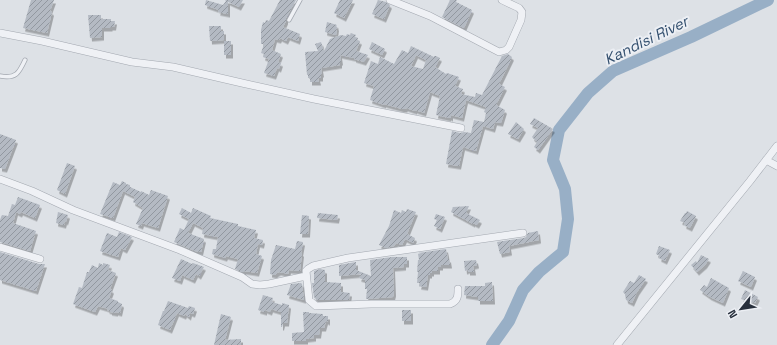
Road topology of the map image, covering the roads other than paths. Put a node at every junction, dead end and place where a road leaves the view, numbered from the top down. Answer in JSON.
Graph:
{"nodes":[{"id":1,"x":300,"y":0,"type":"edge"},
{"id":2,"x":390,"y":0,"type":"edge"},
{"id":3,"x":502,"y":0,"type":"edge"},
{"id":4,"x":289,"y":20,"type":"dead end"},
{"id":5,"x":0,"y":33,"type":"edge"},
{"id":6,"x":25,"y":60,"type":"dead end"},
{"id":7,"x":0,"y":76,"type":"edge"},
{"id":8,"x":461,"y":128,"type":"dead end"},
{"id":9,"x":777,"y":146,"type":"edge"},
{"id":10,"x":766,"y":160,"type":"junction"},
{"id":11,"x":777,"y":166,"type":"edge"},
{"id":12,"x":0,"y":179,"type":"edge"},
{"id":13,"x":523,"y":233,"type":"dead end"},
{"id":14,"x":0,"y":247,"type":"edge"},
{"id":15,"x":40,"y":260,"type":"dead end"},
{"id":16,"x":306,"y":276,"type":"junction"},
{"id":17,"x":458,"y":289,"type":"dead end"},
{"id":18,"x":617,"y":345,"type":"edge"}],
"edges":[{"from":1,"to":4,"type":"lane"},
{"from":2,"to":3,"type":"street"},
{"from":5,"to":8,"type":"street"},
{"from":6,"to":7,"type":"lane"},
{"from":9,"to":10,"type":"street"},
{"from":10,"to":11,"type":"street"},
{"from":10,"to":18,"type":"street"},
{"from":12,"to":16,"type":"street"},
{"from":13,"to":16,"type":"street"},
{"from":14,"to":15,"type":"street"},
{"from":16,"to":17,"type":"street"}]}
